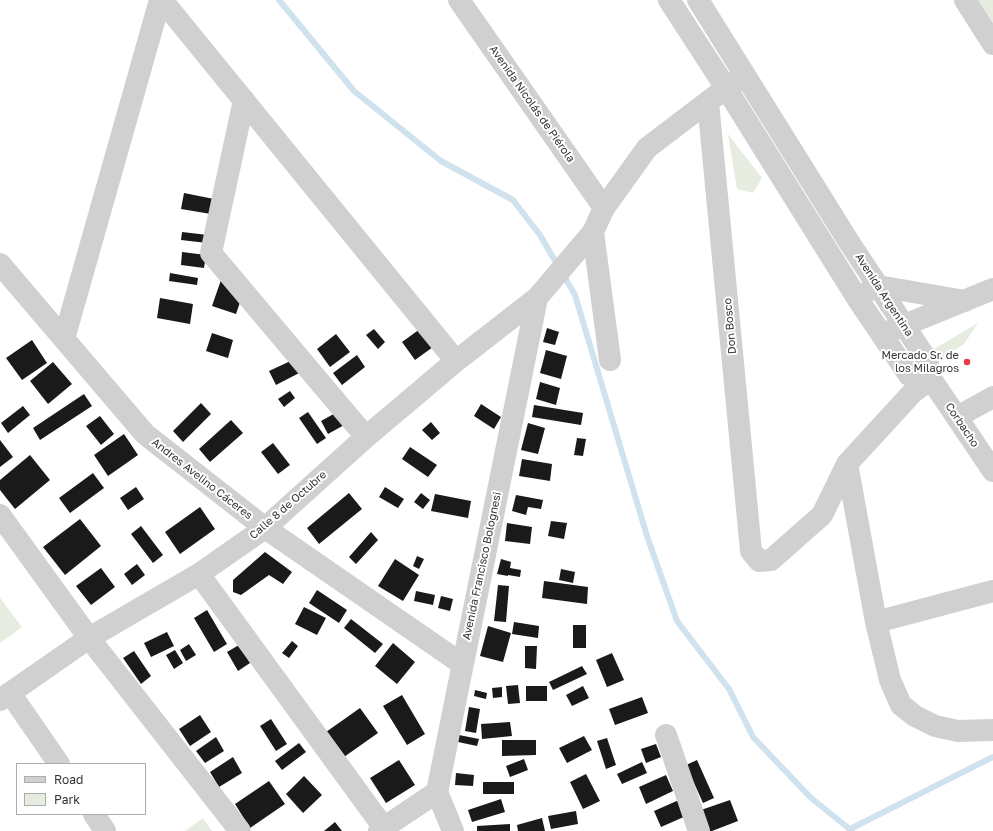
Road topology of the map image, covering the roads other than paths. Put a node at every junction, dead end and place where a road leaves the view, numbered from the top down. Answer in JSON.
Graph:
{"nodes":[{"id":1,"x":161,"y":0,"type":"edge"},
{"id":2,"x":459,"y":0,"type":"edge"},
{"id":3,"x":669,"y":0,"type":"edge"},
{"id":4,"x":698,"y":0,"type":"edge"},
{"id":5,"x":965,"y":0,"type":"edge"},
{"id":6,"x":993,"y":44,"type":"edge"},
{"id":7,"x":745,"y":75,"type":"junction"},
{"id":8,"x":726,"y":88,"type":"junction"},
{"id":9,"x":244,"y":100,"type":"junction"},
{"id":10,"x":708,"y":102,"type":"junction"},
{"id":11,"x":604,"y":208,"type":"junction"},
{"id":12,"x":593,"y":232,"type":"junction"},
{"id":13,"x":0,"y":264,"type":"edge"},
{"id":14,"x":878,"y":286,"type":"junction"},
{"id":15,"x":993,"y":289,"type":"edge"},
{"id":16,"x":538,"y":297,"type":"junction"},
{"id":17,"x":857,"y":298,"type":"junction"},
{"id":18,"x":965,"y":301,"type":"junction"},
{"id":19,"x":903,"y":325,"type":"junction"},
{"id":20,"x":882,"y":335,"type":"junction"},
{"id":21,"x":64,"y":339,"type":"junction"},
{"id":22,"x":610,"y":360,"type":"dead end"},
{"id":23,"x":456,"y":361,"type":"junction"},
{"id":24,"x":931,"y":379,"type":"junction"},
{"id":25,"x":993,"y":396,"type":"edge"},
{"id":26,"x":957,"y":417,"type":"junction"},
{"id":27,"x":366,"y":437,"type":"junction"},
{"id":28,"x":847,"y":464,"type":"junction"},
{"id":29,"x":993,"y":471,"type":"edge"},
{"id":30,"x":0,"y":515,"type":"edge"},
{"id":31,"x":265,"y":528,"type":"junction"},
{"id":32,"x":199,"y":574,"type":"junction"},
{"id":33,"x":993,"y":591,"type":"edge"},
{"id":34,"x":876,"y":622,"type":"junction"},
{"id":35,"x":88,"y":638,"type":"junction"},
{"id":36,"x":462,"y":664,"type":"junction"},
{"id":37,"x":5,"y":696,"type":"edge"},
{"id":38,"x":993,"y":730,"type":"edge"},
{"id":39,"x":666,"y":735,"type":"dead end"},
{"id":40,"x":58,"y":763,"type":"edge"},
{"id":41,"x":437,"y":792,"type":"junction"},
{"id":42,"x":95,"y":815,"type":"edge"},
{"id":43,"x":381,"y":829,"type":"edge"},
{"id":44,"x":105,"y":831,"type":"edge"},
{"id":45,"x":240,"y":831,"type":"edge"},
{"id":46,"x":453,"y":831,"type":"edge"},
{"id":47,"x":699,"y":831,"type":"edge"}],
"edges":[{"from":1,"to":9,"type":"street"},
{"from":1,"to":21,"type":"street"},
{"from":2,"to":11,"type":"street","name":"Avenida Nicolás de Piérola"},
{"from":3,"to":8,"type":"street"},
{"from":4,"to":7,"type":"street","name":"Avenida Argentina"},
{"from":5,"to":6,"type":"street"},
{"from":7,"to":8,"type":"street","name":"Calle 8 de Octubre"},
{"from":7,"to":14,"type":"street","name":"Avenida Argentina"},
{"from":8,"to":10,"type":"street","name":"Calle 8 de Octubre"},
{"from":8,"to":17,"type":"street"},
{"from":9,"to":23,"type":"street"},
{"from":9,"to":27,"type":"street"},
{"from":10,"to":11,"type":"street","name":"Calle 8 de Octubre"},
{"from":10,"to":28,"type":"street","name":"Don Bosco"},
{"from":11,"to":12,"type":"street","name":"Calle 8 de Octubre"},
{"from":12,"to":16,"type":"street","name":"Calle 8 de Octubre"},
{"from":12,"to":22,"type":"street"},
{"from":13,"to":21,"type":"street","name":"Andres Avelino Cáceres"},
{"from":14,"to":17,"type":"street"},
{"from":14,"to":18,"type":"street"},
{"from":14,"to":19,"type":"street","name":"Avenida Argentina"},
{"from":15,"to":18,"type":"street"},
{"from":16,"to":23,"type":"street","name":"Calle 8 de Octubre"},
{"from":16,"to":36,"type":"street","name":"Avenida Francisco Bolognesi"},
{"from":17,"to":20,"type":"street"},
{"from":18,"to":19,"type":"street"},
{"from":19,"to":20,"type":"street"},
{"from":19,"to":24,"type":"street","name":"Avenida Argentina"},
{"from":20,"to":24,"type":"street"},
{"from":21,"to":31,"type":"street","name":"Andres Avelino Cáceres"},
{"from":23,"to":27,"type":"street","name":"Calle 8 de Octubre"},
{"from":24,"to":26,"type":"street","name":"Corbacho"},
{"from":24,"to":28,"type":"street"},
{"from":25,"to":26,"type":"street"},
{"from":26,"to":29,"type":"street","name":"Corbacho"},
{"from":27,"to":31,"type":"street","name":"Calle 8 de Octubre"},
{"from":28,"to":34,"type":"street"},
{"from":30,"to":35,"type":"street"},
{"from":31,"to":32,"type":"street","name":"Calle 8 de Octubre"},
{"from":31,"to":36,"type":"street","name":"Andres Avelino Cáceres"},
{"from":32,"to":35,"type":"street","name":"Calle 8 de Octubre"},
{"from":32,"to":43,"type":"street"},
{"from":33,"to":34,"type":"street"},
{"from":34,"to":38,"type":"street"},
{"from":35,"to":37,"type":"street","name":"Calle 8 de Octubre"},
{"from":35,"to":45,"type":"street"},
{"from":36,"to":41,"type":"street","name":"Avenida Francisco Bolognesi"},
{"from":37,"to":40,"type":"street"},
{"from":39,"to":47,"type":"street"},
{"from":41,"to":43,"type":"street"},
{"from":41,"to":46,"type":"street"},
{"from":42,"to":44,"type":"street"}]}
